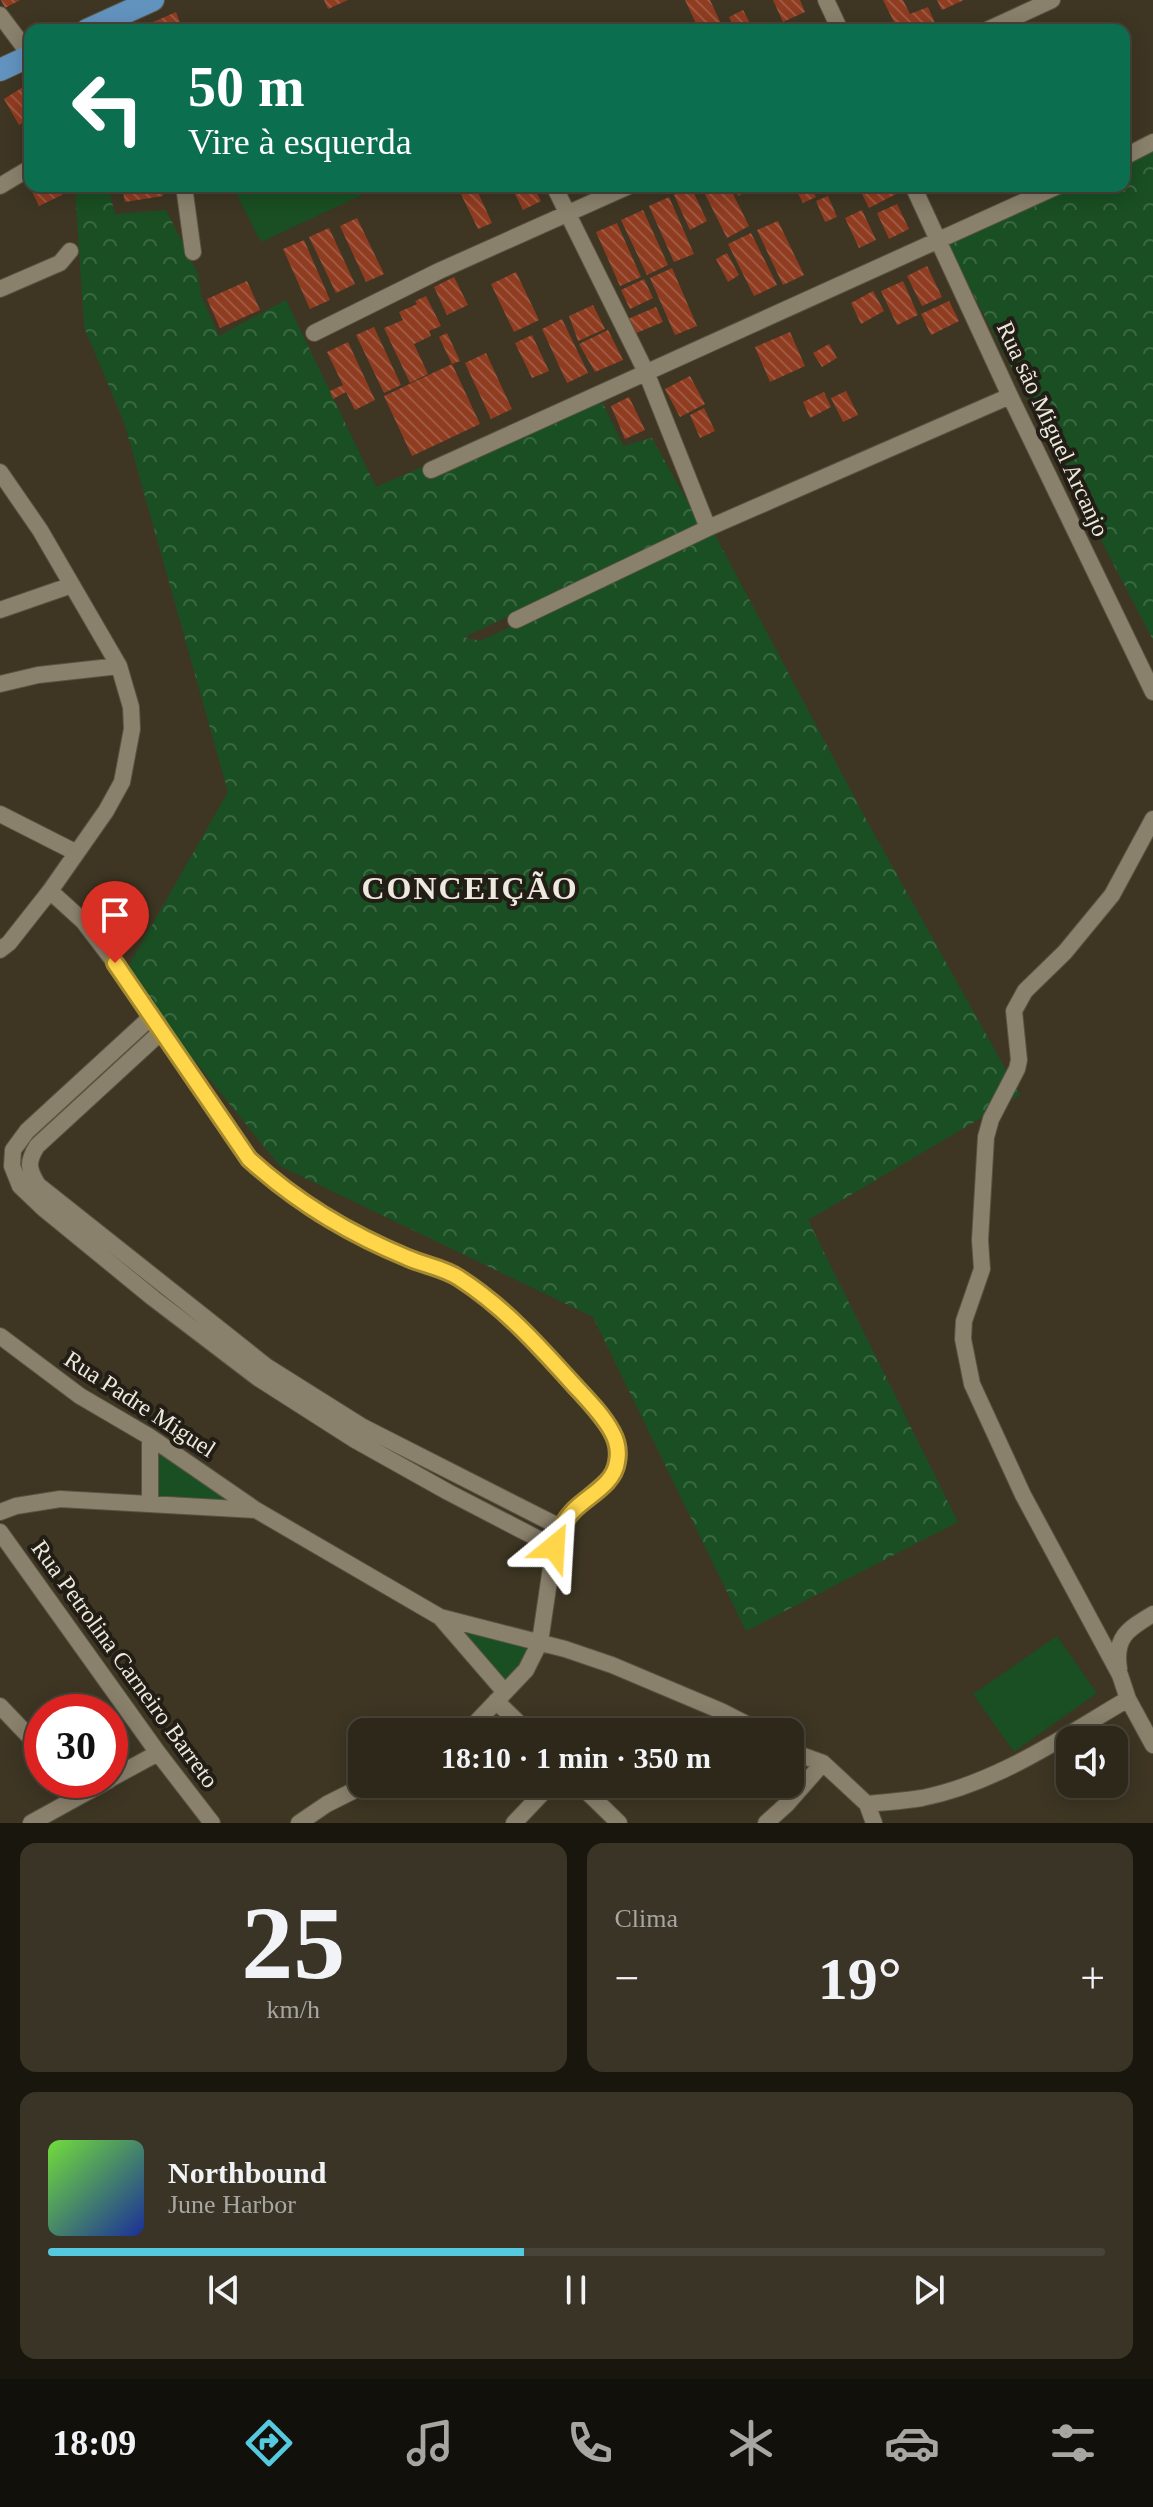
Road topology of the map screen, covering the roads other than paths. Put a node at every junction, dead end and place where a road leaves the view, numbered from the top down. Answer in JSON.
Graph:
{"nodes":[{"id":1,"x":153,"y":0,"type":"edge"},
{"id":2,"x":826,"y":0,"type":"edge"},
{"id":3,"x":1052,"y":0,"type":"edge"},
{"id":4,"x":0,"y":15,"type":"edge"},
{"id":5,"x":117,"y":24,"type":"edge"},
{"id":6,"x":837,"y":24,"type":"edge"},
{"id":7,"x":1000,"y":24,"type":"edge"},
{"id":8,"x":24,"y":48,"type":"edge"},
{"id":9,"x":24,"y":59,"type":"edge"},
{"id":10,"x":0,"y":70,"type":"edge"},
{"id":11,"x":1153,"y":142,"type":"edge"},
{"id":12,"x":1130,"y":154,"type":"edge"},
{"id":13,"x":24,"y":172,"type":"edge"},
{"id":14,"x":0,"y":186,"type":"edge"},
{"id":15,"x":185,"y":192,"type":"edge"},
{"id":16,"x":557,"y":192,"type":"edge"},
{"id":17,"x":616,"y":192,"type":"edge"},
{"id":18,"x":916,"y":192,"type":"edge"},
{"id":19,"x":1044,"y":192,"type":"edge"},
{"id":20,"x":567,"y":214,"type":"junction"},
{"id":21,"x":938,"y":239,"type":"junction"},
{"id":22,"x":70,"y":251,"type":"dead end"},
{"id":23,"x":193,"y":252,"type":"dead end"},
{"id":24,"x":0,"y":289,"type":"edge"},
{"id":25,"x":314,"y":333,"type":"dead end"},
{"id":26,"x":646,"y":372,"type":"junction"},
{"id":27,"x":1010,"y":396,"type":"junction"},
{"id":28,"x":431,"y":470,"type":"dead end"},
{"id":29,"x":0,"y":472,"type":"edge"},
{"id":30,"x":708,"y":528,"type":"junction"},
{"id":31,"x":72,"y":585,"type":"junction"},
{"id":32,"x":0,"y":610,"type":"edge"},
{"id":33,"x":516,"y":620,"type":"dead end"},
{"id":34,"x":119,"y":666,"type":"junction"},
{"id":35,"x":0,"y":684,"type":"edge"},
{"id":36,"x":1153,"y":692,"type":"edge"},
{"id":37,"x":0,"y":814,"type":"edge"},
{"id":38,"x":1153,"y":819,"type":"edge"},
{"id":39,"x":75,"y":852,"type":"junction"},
{"id":40,"x":50,"y":891,"type":"junction"},
{"id":41,"x":0,"y":950,"type":"edge"},
{"id":42,"x":151,"y":1017,"type":"junction"},
{"id":43,"x":161,"y":1032,"type":"junction"},
{"id":44,"x":0,"y":1336,"type":"edge"},
{"id":45,"x":150,"y":1437,"type":"junction"},
{"id":46,"x":150,"y":1503,"type":"junction"},
{"id":47,"x":256,"y":1510,"type":"junction"},
{"id":48,"x":0,"y":1512,"type":"edge"},
{"id":49,"x":560,"y":1527,"type":"junction"},
{"id":50,"x":0,"y":1532,"type":"edge"},
{"id":51,"x":554,"y":1547,"type":"junction"},
{"id":52,"x":1153,"y":1614,"type":"edge"},
{"id":53,"x":440,"y":1617,"type":"junction"},
{"id":54,"x":542,"y":1636,"type":"junction"},
{"id":55,"x":1120,"y":1675,"type":"junction"},
{"id":56,"x":500,"y":1696,"type":"junction"},
{"id":57,"x":1128,"y":1699,"type":"junction"},
{"id":58,"x":0,"y":1706,"type":"edge"},
{"id":59,"x":480,"y":1718,"type":"edge"},
{"id":60,"x":517,"y":1718,"type":"edge"},
{"id":61,"x":735,"y":1718,"type":"edge"},
{"id":62,"x":24,"y":1731,"type":"edge"},
{"id":63,"x":1153,"y":1745,"type":"edge"},
{"id":64,"x":158,"y":1753,"type":"junction"},
{"id":65,"x":804,"y":1756,"type":"edge"},
{"id":66,"x":823,"y":1763,"type":"junction"},
{"id":67,"x":128,"y":1770,"type":"edge"},
{"id":68,"x":348,"y":1794,"type":"edge"},
{"id":69,"x":75,"y":1798,"type":"edge"},
{"id":70,"x":538,"y":1798,"type":"edge"},
{"id":71,"x":593,"y":1798,"type":"edge"},
{"id":72,"x":867,"y":1804,"type":"junction"},
{"id":73,"x":205,"y":1821,"type":"edge"},
{"id":74,"x":31,"y":1823,"type":"edge"},
{"id":75,"x":299,"y":1823,"type":"edge"},
{"id":76,"x":514,"y":1823,"type":"edge"},
{"id":77,"x":619,"y":1823,"type":"edge"},
{"id":78,"x":766,"y":1823,"type":"edge"},
{"id":79,"x":874,"y":1823,"type":"edge"}],
"edges":[{"from":1,"to":5,"type":"main road"},
{"from":2,"to":6,"type":"street"},
{"from":3,"to":7,"type":"street"},
{"from":4,"to":8,"type":"street"},
{"from":9,"to":10,"type":"main road"},
{"from":11,"to":12,"type":"street"},
{"from":13,"to":14,"type":"street"},
{"from":15,"to":23,"type":"street"},
{"from":16,"to":20,"type":"street"},
{"from":17,"to":20,"type":"street"},
{"from":18,"to":21,"type":"street","name":"Rua são Miguel Arcanjo"},
{"from":19,"to":21,"type":"street"},
{"from":20,"to":25,"type":"street"},
{"from":20,"to":26,"type":"street"},
{"from":21,"to":26,"type":"street"},
{"from":21,"to":27,"type":"street","name":"Rua são Miguel Arcanjo"},
{"from":22,"to":24,"type":"street"},
{"from":26,"to":28,"type":"street"},
{"from":26,"to":30,"type":"street"},
{"from":27,"to":30,"type":"street"},
{"from":27,"to":36,"type":"street","name":"Rua são Miguel Arcanjo"},
{"from":29,"to":31,"type":"street"},
{"from":30,"to":33,"type":"street"},
{"from":31,"to":32,"type":"street"},
{"from":31,"to":34,"type":"street"},
{"from":34,"to":35,"type":"street"},
{"from":34,"to":39,"type":"street"},
{"from":37,"to":39,"type":"street"},
{"from":38,"to":55,"type":"street"},
{"from":39,"to":40,"type":"street"},
{"from":40,"to":41,"type":"street"},
{"from":40,"to":42,"type":"street"},
{"from":42,"to":43,"type":"street"},
{"from":42,"to":51,"type":"street"},
{"from":43,"to":49,"type":"street"},
{"from":43,"to":49,"type":"street"},
{"from":44,"to":45,"type":"street","name":"Rua Padre Miguel"},
{"from":45,"to":46,"type":"street"},
{"from":45,"to":47,"type":"street","name":"Rua Padre Miguel"},
{"from":46,"to":47,"type":"street"},
{"from":46,"to":48,"type":"street"},
{"from":47,"to":53,"type":"street","name":"Rua Padre Miguel"},
{"from":49,"to":51,"type":"street"},
{"from":50,"to":64,"type":"street","name":"Rua Petrolina Carneiro Barreto"},
{"from":51,"to":54,"type":"street"},
{"from":52,"to":55,"type":"street"},
{"from":53,"to":54,"type":"street"},
{"from":53,"to":56,"type":"street"},
{"from":54,"to":56,"type":"street"},
{"from":54,"to":61,"type":"street"},
{"from":55,"to":57,"type":"street"},
{"from":56,"to":59,"type":"street"},
{"from":56,"to":60,"type":"street"},
{"from":57,"to":63,"type":"street"},
{"from":57,"to":72,"type":"street"},
{"from":58,"to":62,"type":"street"},
{"from":64,"to":67,"type":"street"},
{"from":64,"to":73,"type":"street","name":"Rua Petrolina Carneiro Barreto"},
{"from":65,"to":66,"type":"street"},
{"from":66,"to":72,"type":"street"},
{"from":66,"to":78,"type":"street"},
{"from":68,"to":75,"type":"street"},
{"from":69,"to":74,"type":"street"},
{"from":70,"to":76,"type":"street"},
{"from":71,"to":77,"type":"street"},
{"from":72,"to":79,"type":"street"}]}
